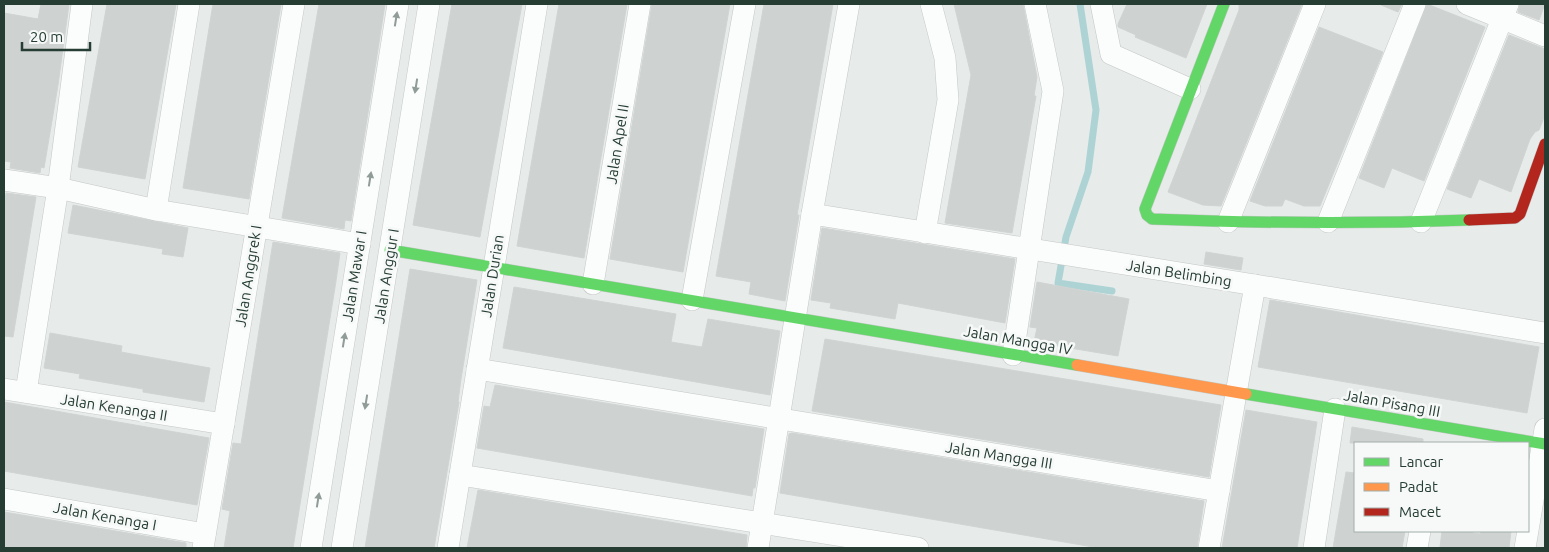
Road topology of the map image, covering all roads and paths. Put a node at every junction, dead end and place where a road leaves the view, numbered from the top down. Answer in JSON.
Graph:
{"nodes":[{"id":1,"x":82,"y":4,"type":"edge"},
{"id":2,"x":189,"y":4,"type":"edge"},
{"id":3,"x":294,"y":4,"type":"edge"},
{"id":4,"x":398,"y":4,"type":"edge"},
{"id":5,"x":429,"y":4,"type":"edge"},
{"id":6,"x":537,"y":4,"type":"edge"},
{"id":7,"x":640,"y":4,"type":"edge"},
{"id":8,"x":745,"y":4,"type":"edge"},
{"id":9,"x":849,"y":4,"type":"edge"},
{"id":10,"x":931,"y":4,"type":"edge"},
{"id":11,"x":1035,"y":4,"type":"edge"},
{"id":12,"x":1101,"y":4,"type":"edge"},
{"id":13,"x":1315,"y":4,"type":"edge"},
{"id":14,"x":1415,"y":4,"type":"edge"},
{"id":15,"x":1467,"y":4,"type":"edge"},
{"id":16,"x":1219,"y":5,"type":"edge"},
{"id":17,"x":1505,"y":11,"type":"edge"},
{"id":18,"x":1545,"y":36,"type":"edge"},
{"id":19,"x":1190,"y":90,"type":"junction"},
{"id":20,"x":1545,"y":144,"type":"edge"},
{"id":21,"x":4,"y":180,"type":"edge"},
{"id":22,"x":58,"y":188,"type":"junction"},
{"id":23,"x":156,"y":210,"type":"junction"},
{"id":24,"x":812,"y":214,"type":"junction"},
{"id":25,"x":1228,"y":222,"type":"junction"},
{"id":26,"x":1328,"y":222,"type":"junction"},
{"id":27,"x":1421,"y":222,"type":"junction"},
{"id":28,"x":256,"y":227,"type":"junction"},
{"id":29,"x":924,"y":232,"type":"junction"},
{"id":30,"x":360,"y":244,"type":"junction"},
{"id":31,"x":390,"y":250,"type":"junction"},
{"id":32,"x":1030,"y":250,"type":"junction"},
{"id":33,"x":494,"y":267,"type":"junction"},
{"id":34,"x":594,"y":284,"type":"junction"},
{"id":35,"x":1255,"y":285,"type":"junction"},
{"id":36,"x":692,"y":300,"type":"junction"},
{"id":37,"x":795,"y":318,"type":"junction"},
{"id":38,"x":1545,"y":333,"type":"edge"},
{"id":39,"x":1013,"y":354,"type":"junction"},
{"id":40,"x":477,"y":369,"type":"junction"},
{"id":41,"x":4,"y":389,"type":"edge"},
{"id":42,"x":26,"y":392,"type":"junction"},
{"id":43,"x":1236,"y":392,"type":"junction"},
{"id":44,"x":1335,"y":409,"type":"junction"},
{"id":45,"x":779,"y":419,"type":"junction"},
{"id":46,"x":224,"y":424,"type":"junction"},
{"id":47,"x":1436,"y":435,"type":"edge"},
{"id":48,"x":1544,"y":439,"type":"edge"},
{"id":49,"x":460,"y":475,"type":"junction"},
{"id":50,"x":1219,"y":491,"type":"junction"},
{"id":51,"x":4,"y":499,"type":"edge"},
{"id":52,"x":762,"y":523,"type":"junction"},
{"id":53,"x":1529,"y":525,"type":"edge"},
{"id":54,"x":1420,"y":532,"type":"edge"},
{"id":55,"x":1528,"y":532,"type":"edge"},
{"id":56,"x":204,"y":541,"type":"edge"},
{"id":57,"x":311,"y":548,"type":"edge"},
{"id":58,"x":342,"y":548,"type":"edge"},
{"id":59,"x":448,"y":548,"type":"edge"},
{"id":60,"x":758,"y":548,"type":"edge"},
{"id":61,"x":918,"y":548,"type":"edge"},
{"id":62,"x":1209,"y":548,"type":"edge"},
{"id":63,"x":1314,"y":548,"type":"edge"},
{"id":64,"x":1417,"y":548,"type":"edge"},
{"id":65,"x":1525,"y":548,"type":"edge"}],
"edges":[{"from":1,"to":22,"type":"street"},
{"from":2,"to":23,"type":"street"},
{"from":3,"to":28,"type":"street","name":"Jalan Anggrek I"},
{"from":30,"to":4,"type":"street","name":"Jalan Mawar I","one_way":true},
{"from":5,"to":31,"type":"street","name":"Jalan Anggur I","one_way":true},
{"from":6,"to":33,"type":"street","name":"Jalan Durian"},
{"from":7,"to":34,"type":"street","name":"Jalan Apel II"},
{"from":8,"to":36,"type":"street"},
{"from":9,"to":24,"type":"street"},
{"from":10,"to":29,"type":"street"},
{"from":11,"to":32,"type":"street"},
{"from":12,"to":19,"type":"street"},
{"from":13,"to":25,"type":"street"},
{"from":14,"to":26,"type":"street"},
{"from":15,"to":17,"type":"street"},
{"from":16,"to":19,"type":"street"},
{"from":17,"to":18,"type":"street"},
{"from":17,"to":27,"type":"street"},
{"from":19,"to":25,"type":"street"},
{"from":20,"to":27,"type":"street"},
{"from":21,"to":22,"type":"street"},
{"from":22,"to":23,"type":"street"},
{"from":22,"to":42,"type":"street"},
{"from":23,"to":28,"type":"street"},
{"from":24,"to":29,"type":"street","name":"Jalan Belimbing"},
{"from":24,"to":37,"type":"street"},
{"from":25,"to":26,"type":"street"},
{"from":26,"to":27,"type":"street"},
{"from":28,"to":30,"type":"street"},
{"from":28,"to":46,"type":"street","name":"Jalan Anggrek I"},
{"from":29,"to":32,"type":"street","name":"Jalan Belimbing"},
{"from":57,"to":30,"type":"street","name":"Jalan Mawar I","one_way":true},
{"from":31,"to":33,"type":"street","name":"Jalan Mangga IV"},
{"from":31,"to":58,"type":"street","name":"Jalan Anggur I","one_way":true},
{"from":32,"to":35,"type":"street","name":"Jalan Belimbing"},
{"from":32,"to":39,"type":"street"},
{"from":33,"to":34,"type":"street","name":"Jalan Mangga IV"},
{"from":33,"to":40,"type":"street","name":"Jalan Durian"},
{"from":34,"to":36,"type":"street","name":"Jalan Mangga IV"},
{"from":35,"to":38,"type":"street","name":"Jalan Belimbing"},
{"from":35,"to":43,"type":"street"},
{"from":36,"to":37,"type":"street","name":"Jalan Mangga IV"},
{"from":37,"to":39,"type":"street","name":"Jalan Mangga IV"},
{"from":37,"to":45,"type":"street"},
{"from":39,"to":43,"type":"street","name":"Jalan Mangga IV"},
{"from":40,"to":45,"type":"street","name":"Jalan Mangga III"},
{"from":40,"to":49,"type":"street","name":"Jalan Durian"},
{"from":41,"to":42,"type":"street","name":"Jalan Kenanga II"},
{"from":42,"to":46,"type":"street","name":"Jalan Kenanga II"},
{"from":43,"to":44,"type":"street","name":"Jalan Pisang III"},
{"from":43,"to":50,"type":"street"},
{"from":44,"to":47,"type":"street","name":"Jalan Pisang III"},
{"from":44,"to":63,"type":"street"},
{"from":45,"to":50,"type":"street","name":"Jalan Mangga III"},
{"from":45,"to":52,"type":"street"},
{"from":46,"to":56,"type":"street","name":"Jalan Anggrek I"},
{"from":47,"to":48,"type":"street","name":"Jalan Pisang III"},
{"from":48,"to":53,"type":"street"},
{"from":49,"to":52,"type":"street"},
{"from":49,"to":59,"type":"street","name":"Jalan Durian"},
{"from":50,"to":62,"type":"street"},
{"from":51,"to":56,"type":"street","name":"Jalan Kenanga I"},
{"from":52,"to":60,"type":"street"},
{"from":52,"to":61,"type":"street"},
{"from":54,"to":64,"type":"street"},
{"from":55,"to":65,"type":"street"}]}
